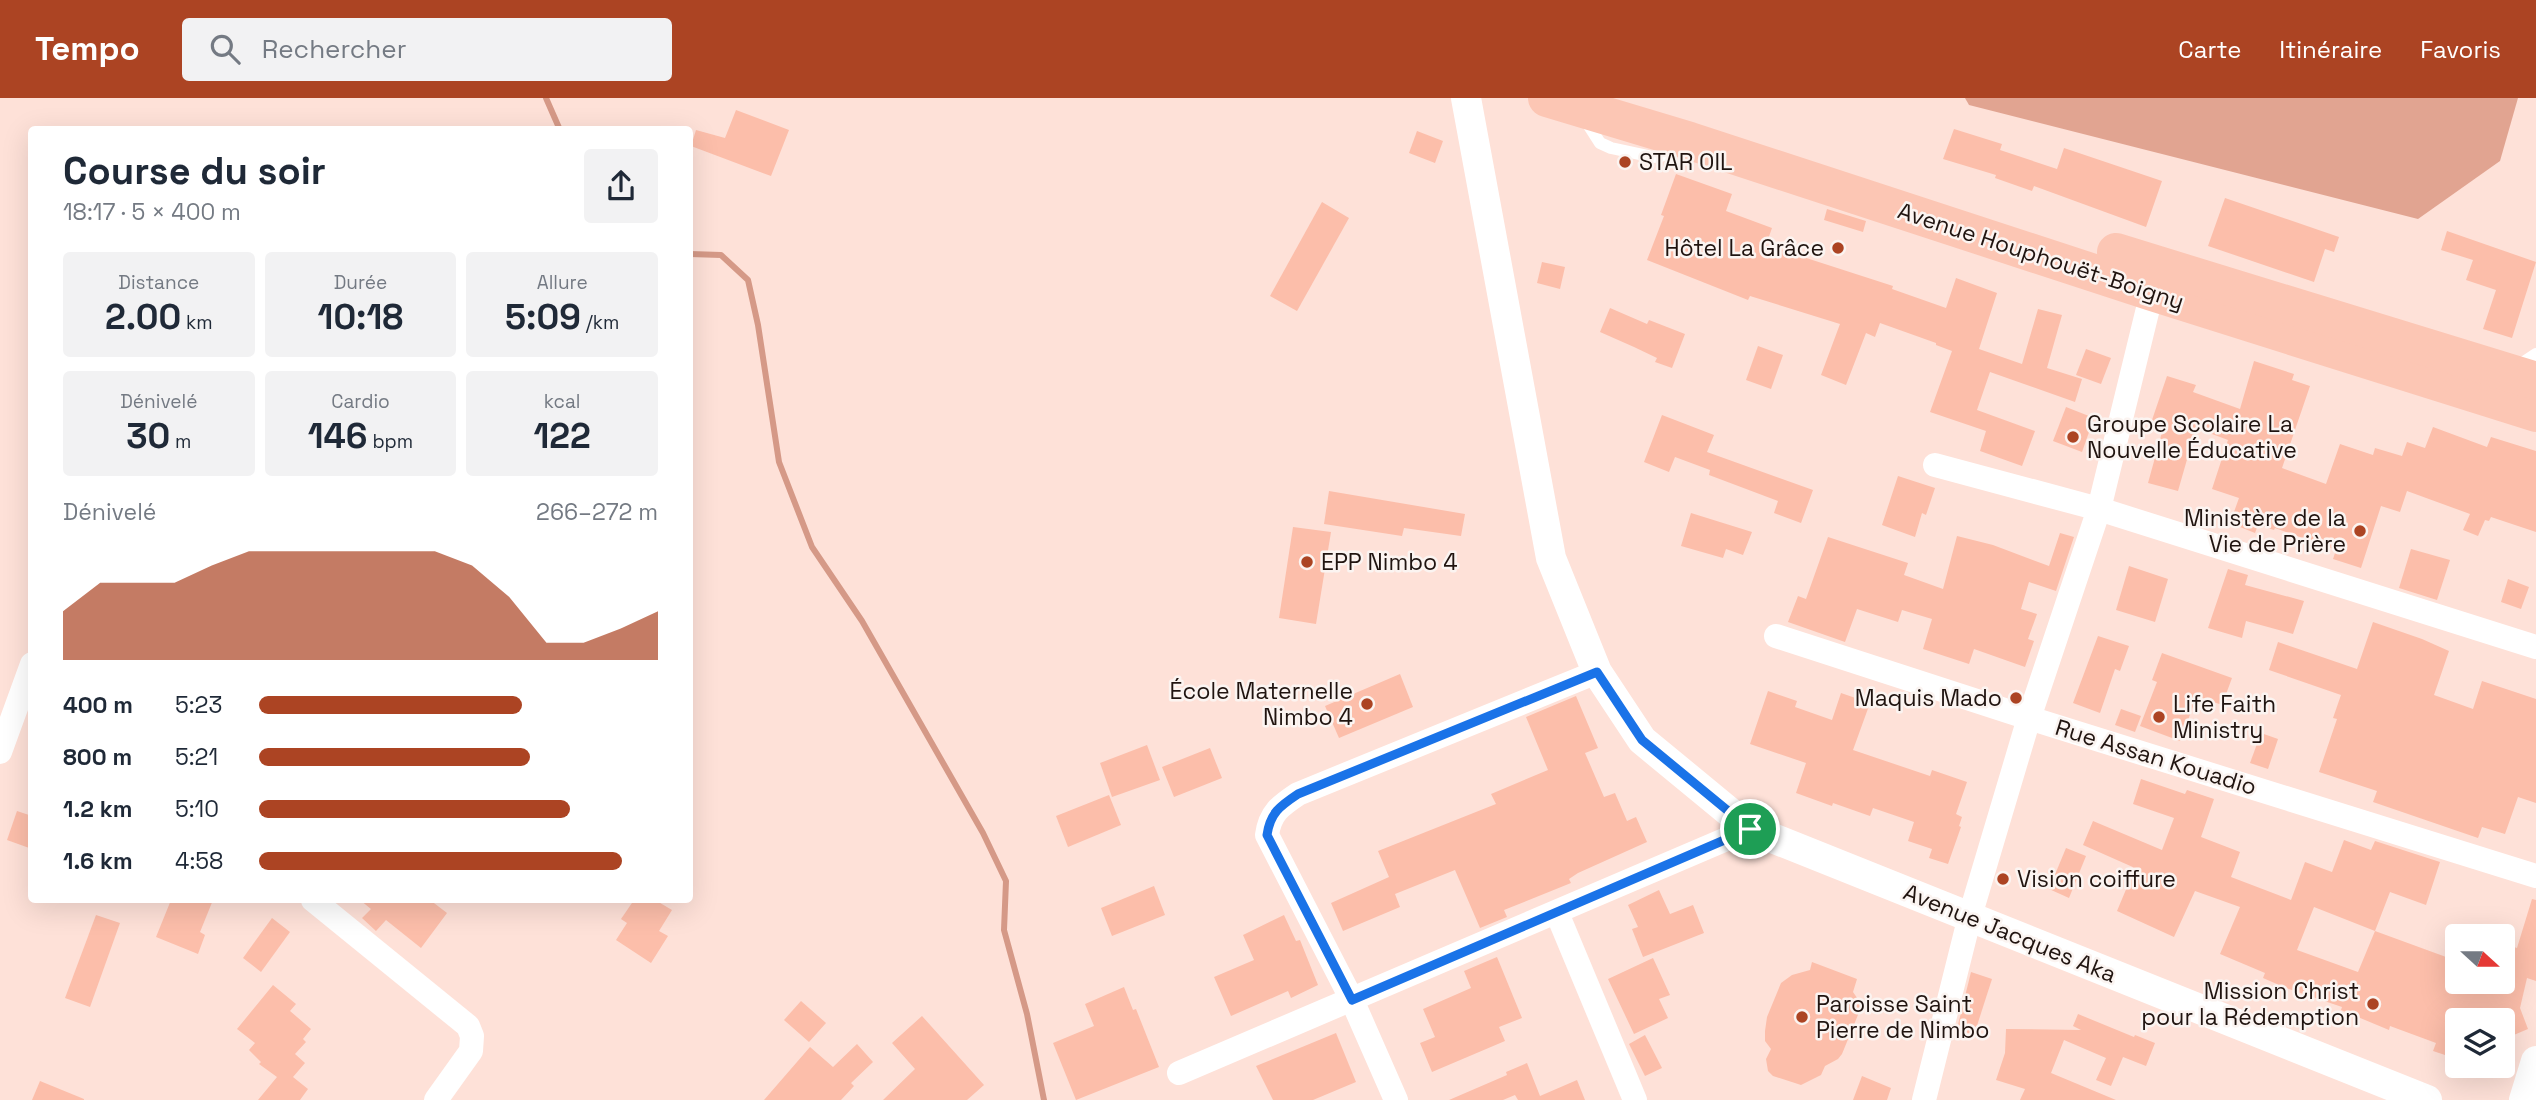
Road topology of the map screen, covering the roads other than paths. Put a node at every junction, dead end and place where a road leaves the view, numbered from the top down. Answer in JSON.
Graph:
{"nodes":[{"id":1,"x":1466,"y":98,"type":"edge"},
{"id":2,"x":1626,"y":98,"type":"edge"},
{"id":3,"x":1561,"y":102,"type":"edge"},
{"id":4,"x":2152,"y":292,"type":"junction"},
{"id":5,"x":2527,"y":369,"type":"edge"},
{"id":6,"x":2536,"y":413,"type":"edge"},
{"id":7,"x":1935,"y":465,"type":"dead end"},
{"id":8,"x":2099,"y":509,"type":"junction"},
{"id":9,"x":1776,"y":636,"type":"dead end"},
{"id":10,"x":2536,"y":647,"type":"edge"},
{"id":11,"x":1597,"y":672,"type":"junction"},
{"id":12,"x":26,"y":700,"type":"edge"},
{"id":13,"x":2029,"y":718,"type":"junction"},
{"id":14,"x":0,"y":752,"type":"edge"},
{"id":15,"x":1750,"y":829,"type":"junction"},
{"id":16,"x":2536,"y":876,"type":"edge"},
{"id":17,"x":317,"y":903,"type":"edge"},
{"id":18,"x":1557,"y":913,"type":"junction"},
{"id":19,"x":1970,"y":916,"type":"junction"},
{"id":20,"x":1352,"y":1000,"type":"junction"},
{"id":21,"x":2536,"y":1061,"type":"edge"},
{"id":22,"x":1179,"y":1073,"type":"dead end"},
{"id":23,"x":436,"y":1100,"type":"edge"},
{"id":24,"x":1396,"y":1100,"type":"edge"},
{"id":25,"x":1635,"y":1100,"type":"edge"},
{"id":26,"x":1924,"y":1100,"type":"edge"},
{"id":27,"x":2427,"y":1100,"type":"edge"},
{"id":28,"x":2524,"y":1100,"type":"edge"}],
"edges":[{"from":1,"to":11,"type":"street","name":"Avenue Jacques Aka"},
{"from":2,"to":5,"type":"highway","name":"Avenue Houphouët-Boigny"},
{"from":3,"to":4,"type":"highway","name":"Avenue Houphouët-Boigny"},
{"from":4,"to":6,"type":"highway","name":"Avenue Houphouët-Boigny"},
{"from":4,"to":8,"type":"street"},
{"from":7,"to":8,"type":"street"},
{"from":8,"to":10,"type":"street"},
{"from":8,"to":13,"type":"street"},
{"from":9,"to":13,"type":"street","name":"Rue Assan Kouadio"},
{"from":11,"to":15,"type":"street","name":"Avenue Jacques Aka"},
{"from":11,"to":20,"type":"street"},
{"from":12,"to":14,"type":"street"},
{"from":13,"to":16,"type":"street","name":"Rue Assan Kouadio"},
{"from":13,"to":19,"type":"street"},
{"from":15,"to":18,"type":"street"},
{"from":15,"to":19,"type":"street","name":"Avenue Jacques Aka"},
{"from":17,"to":23,"type":"street"},
{"from":18,"to":20,"type":"street"},
{"from":18,"to":25,"type":"street"},
{"from":19,"to":26,"type":"street"},
{"from":19,"to":27,"type":"street","name":"Avenue Jacques Aka"},
{"from":20,"to":22,"type":"street"},
{"from":20,"to":24,"type":"street"},
{"from":21,"to":28,"type":"street"}]}
